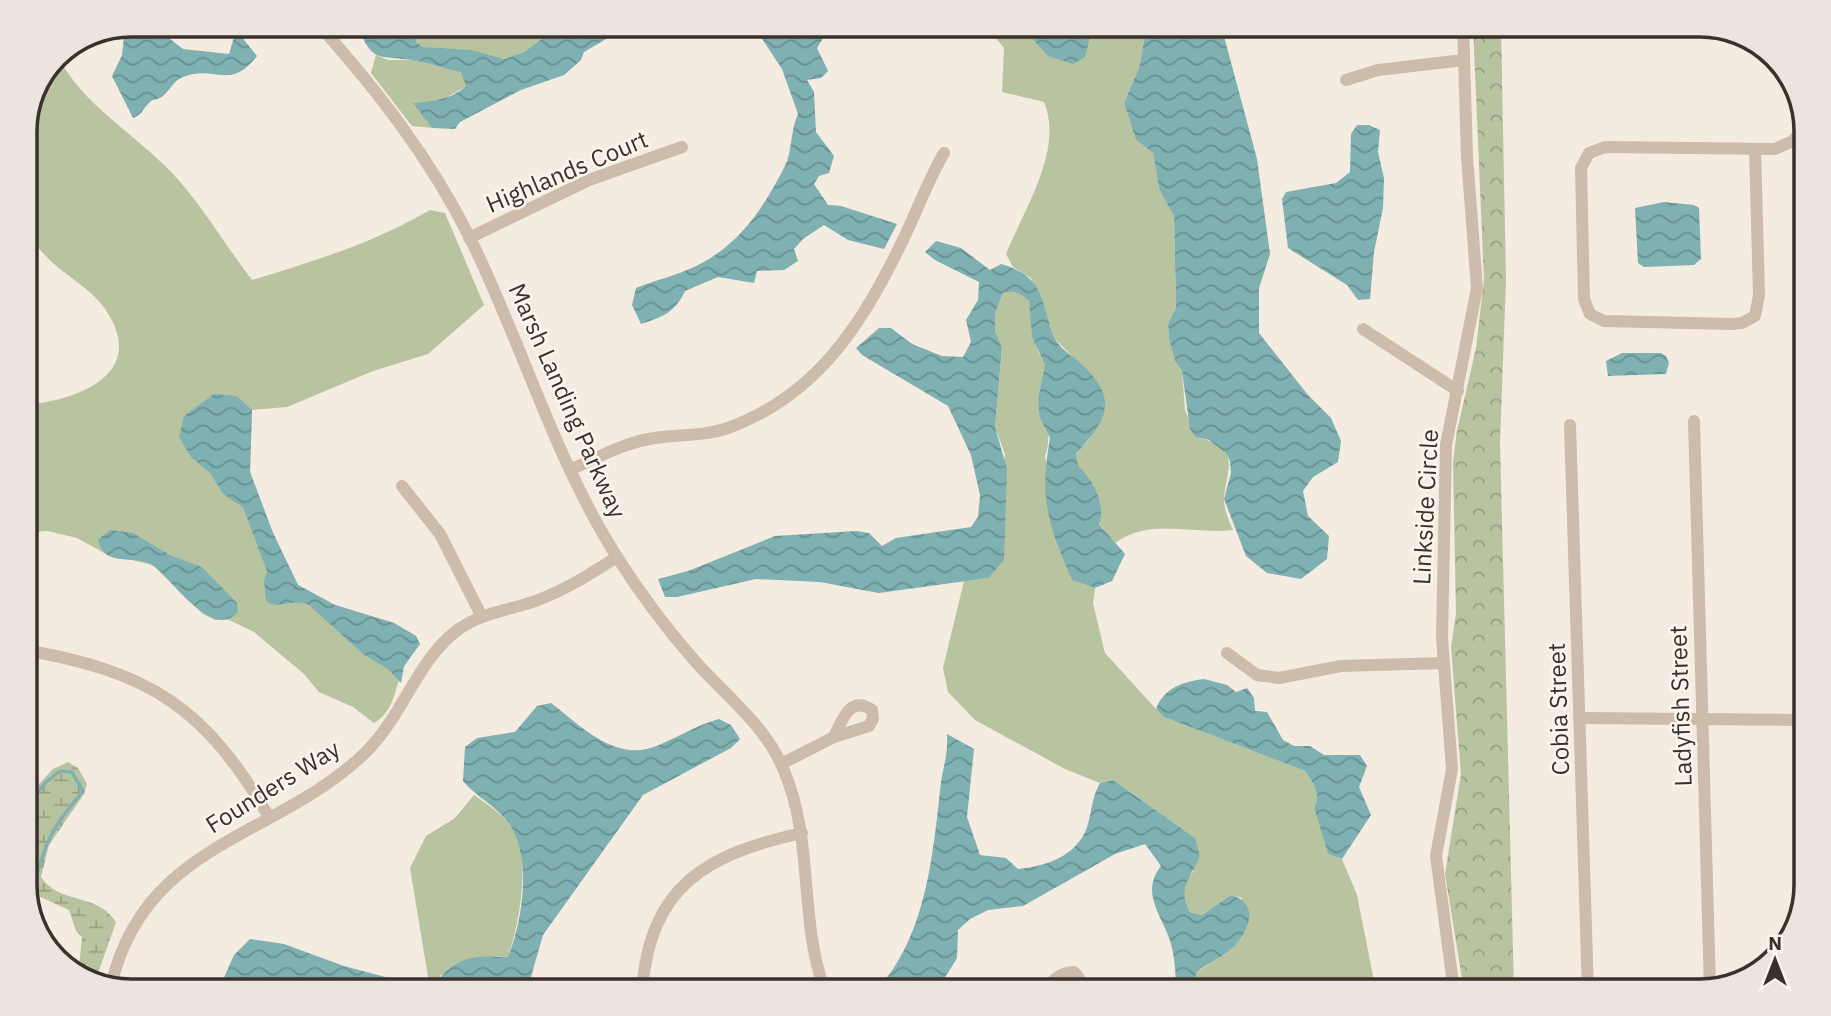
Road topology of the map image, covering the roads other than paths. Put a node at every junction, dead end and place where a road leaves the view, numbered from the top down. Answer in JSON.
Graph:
{"nodes":[{"id":1,"x":330,"y":37,"type":"edge"},
{"id":2,"x":1463,"y":37,"type":"edge"},
{"id":3,"x":1464,"y":60,"type":"junction"},
{"id":4,"x":1346,"y":80,"type":"dead end"},
{"id":5,"x":1794,"y":136,"type":"edge"},
{"id":6,"x":682,"y":147,"type":"dead end"},
{"id":7,"x":1755,"y":149,"type":"junction"},
{"id":8,"x":944,"y":153,"type":"dead end"},
{"id":9,"x":470,"y":238,"type":"junction"},
{"id":10,"x":1363,"y":329,"type":"dead end"},
{"id":11,"x":1458,"y":391,"type":"junction"},
{"id":12,"x":1694,"y":421,"type":"dead end"},
{"id":13,"x":1570,"y":425,"type":"dead end"},
{"id":14,"x":570,"y":470,"type":"junction"},
{"id":15,"x":402,"y":486,"type":"dead end"},
{"id":16,"x":617,"y":557,"type":"junction"},
{"id":17,"x":482,"y":617,"type":"junction"},
{"id":18,"x":37,"y":653,"type":"edge"},
{"id":19,"x":1227,"y":653,"type":"dead end"},
{"id":20,"x":44,"y":654,"type":"junction"},
{"id":21,"x":37,"y":655,"type":"edge"},
{"id":22,"x":1444,"y":663,"type":"junction"},
{"id":23,"x":1580,"y":718,"type":"junction"},
{"id":24,"x":1702,"y":719,"type":"junction"},
{"id":25,"x":1794,"y":720,"type":"edge"},
{"id":26,"x":834,"y":737,"type":"dead end"},
{"id":27,"x":781,"y":764,"type":"junction"},
{"id":28,"x":269,"y":817,"type":"junction"},
{"id":29,"x":802,"y":832,"type":"junction"},
{"id":30,"x":114,"y":977,"type":"edge"},
{"id":31,"x":1710,"y":978,"type":"edge"},
{"id":32,"x":644,"y":979,"type":"edge"},
{"id":33,"x":822,"y":979,"type":"edge"},
{"id":34,"x":1056,"y":979,"type":"edge"},
{"id":35,"x":1079,"y":979,"type":"edge"},
{"id":36,"x":1452,"y":979,"type":"edge"},
{"id":37,"x":1588,"y":979,"type":"edge"}],
"edges":[{"from":1,"to":9,"type":"street","name":"Marsh Landing Parkway"},
{"from":2,"to":3,"type":"street","name":"Linkside Circle"},
{"from":3,"to":4,"type":"street"},
{"from":3,"to":11,"type":"street","name":"Linkside Circle"},
{"from":5,"to":7,"type":"street"},
{"from":6,"to":9,"type":"street","name":"Highlands Court"},
{"from":7,"to":7,"type":"street"},
{"from":8,"to":14,"type":"street"},
{"from":9,"to":14,"type":"street","name":"Marsh Landing Parkway"},
{"from":10,"to":11,"type":"street"},
{"from":11,"to":22,"type":"street","name":"Linkside Circle"},
{"from":12,"to":24,"type":"street","name":"Ladyfish Street"},
{"from":13,"to":23,"type":"street","name":"Cobia Street"},
{"from":14,"to":16,"type":"street","name":"Marsh Landing Parkway"},
{"from":15,"to":17,"type":"street"},
{"from":16,"to":17,"type":"street","name":"Founders Way"},
{"from":16,"to":27,"type":"street","name":"Marsh Landing Parkway"},
{"from":17,"to":28,"type":"street","name":"Founders Way"},
{"from":18,"to":20,"type":"street"},
{"from":19,"to":22,"type":"street"},
{"from":20,"to":21,"type":"street"},
{"from":20,"to":28,"type":"street"},
{"from":22,"to":36,"type":"street","name":"Linkside Circle"},
{"from":23,"to":24,"type":"street"},
{"from":23,"to":37,"type":"street","name":"Cobia Street"},
{"from":24,"to":25,"type":"street"},
{"from":24,"to":31,"type":"street","name":"Ladyfish Street"},
{"from":26,"to":27,"type":"street"},
{"from":27,"to":29,"type":"street","name":"Marsh Landing Parkway"},
{"from":28,"to":30,"type":"street","name":"Founders Way"},
{"from":29,"to":32,"type":"street"},
{"from":29,"to":33,"type":"street","name":"Marsh Landing Parkway"},
{"from":34,"to":35,"type":"street"}]}
